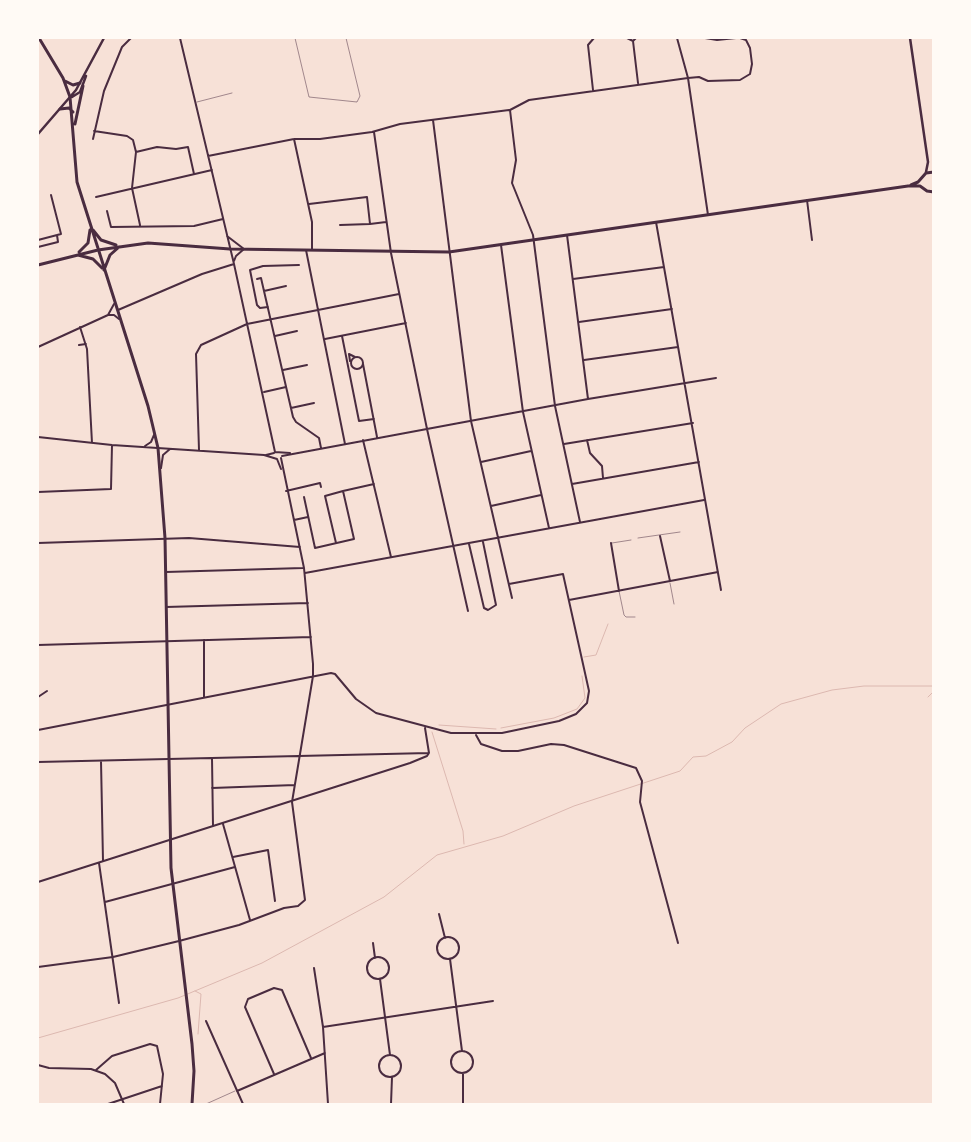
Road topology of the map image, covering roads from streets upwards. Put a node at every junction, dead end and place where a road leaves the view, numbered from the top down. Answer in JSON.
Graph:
{"nodes":[{"id":1,"x":39,"y":38,"type":"edge"},
{"id":2,"x":104,"y":38,"type":"edge"},
{"id":3,"x":131,"y":38,"type":"edge"},
{"id":4,"x":180,"y":38,"type":"edge"},
{"id":5,"x":594,"y":38,"type":"edge"},
{"id":6,"x":628,"y":38,"type":"edge"},
{"id":7,"x":636,"y":38,"type":"edge"},
{"id":8,"x":677,"y":38,"type":"edge"},
{"id":9,"x":705,"y":38,"type":"edge"},
{"id":10,"x":738,"y":38,"type":"edge"},
{"id":11,"x":910,"y":38,"type":"edge"},
{"id":12,"x":633,"y":41,"type":"junction"},
{"id":13,"x":63,"y":78,"type":"junction"},
{"id":14,"x":688,"y":78,"type":"junction"},
{"id":15,"x":638,"y":84,"type":"junction"},
{"id":16,"x":82,"y":85,"type":"junction"},
{"id":17,"x":593,"y":90,"type":"junction"},
{"id":18,"x":70,"y":97,"type":"junction"},
{"id":19,"x":60,"y":109,"type":"junction"},
{"id":20,"x":510,"y":110,"type":"junction"},
{"id":21,"x":73,"y":112,"type":"junction"},
{"id":22,"x":432,"y":120,"type":"junction"},
{"id":23,"x":94,"y":131,"type":"junction"},
{"id":24,"x":374,"y":132,"type":"junction"},
{"id":25,"x":38,"y":134,"type":"edge"},
{"id":26,"x":74,"y":137,"type":"junction"},
{"id":27,"x":93,"y":139,"type":"dead end"},
{"id":28,"x":294,"y":139,"type":"junction"},
{"id":29,"x":136,"y":152,"type":"junction"},
{"id":30,"x":208,"y":156,"type":"junction"},
{"id":31,"x":928,"y":162,"type":"junction"},
{"id":32,"x":212,"y":170,"type":"junction"},
{"id":33,"x":933,"y":172,"type":"edge"},
{"id":34,"x":194,"y":174,"type":"junction"},
{"id":35,"x":925,"y":174,"type":"junction"},
{"id":36,"x":921,"y":179,"type":"junction"},
{"id":37,"x":908,"y":186,"type":"junction"},
{"id":38,"x":922,"y":187,"type":"junction"},
{"id":39,"x":132,"y":188,"type":"junction"},
{"id":40,"x":934,"y":192,"type":"edge"},
{"id":41,"x":51,"y":195,"type":"dead end"},
{"id":42,"x":96,"y":197,"type":"dead end"},
{"id":43,"x":807,"y":200,"type":"junction"},
{"id":44,"x":309,"y":204,"type":"junction"},
{"id":45,"x":107,"y":211,"type":"dead end"},
{"id":46,"x":708,"y":215,"type":"junction"},
{"id":47,"x":224,"y":220,"type":"junction"},
{"id":48,"x":386,"y":222,"type":"junction"},
{"id":49,"x":656,"y":222,"type":"junction"},
{"id":50,"x":370,"y":224,"type":"junction"},
{"id":51,"x":140,"y":225,"type":"junction"},
{"id":52,"x":340,"y":225,"type":"dead end"},
{"id":53,"x":90,"y":227,"type":"junction"},
{"id":54,"x":57,"y":235,"type":"junction"},
{"id":55,"x":567,"y":235,"type":"junction"},
{"id":56,"x":227,"y":236,"type":"junction"},
{"id":57,"x":38,"y":240,"type":"edge"},
{"id":58,"x":533,"y":240,"type":"junction"},
{"id":59,"x":812,"y":240,"type":"dead end"},
{"id":60,"x":501,"y":244,"type":"junction"},
{"id":61,"x":122,"y":246,"type":"junction"},
{"id":62,"x":38,"y":247,"type":"edge"},
{"id":63,"x":230,"y":249,"type":"junction"},
{"id":64,"x":244,"y":249,"type":"junction"},
{"id":65,"x":98,"y":250,"type":"junction"},
{"id":66,"x":306,"y":250,"type":"junction"},
{"id":67,"x":312,"y":250,"type":"junction"},
{"id":68,"x":449,"y":252,"type":"junction"},
{"id":69,"x":391,"y":253,"type":"junction"},
{"id":70,"x":76,"y":254,"type":"junction"},
{"id":71,"x":234,"y":264,"type":"junction"},
{"id":72,"x":299,"y":264,"type":"dead end"},
{"id":73,"x":38,"y":265,"type":"edge"},
{"id":74,"x":664,"y":267,"type":"junction"},
{"id":75,"x":104,"y":271,"type":"junction"},
{"id":76,"x":257,"y":279,"type":"dead end"},
{"id":77,"x":573,"y":279,"type":"junction"},
{"id":78,"x":286,"y":286,"type":"dead end"},
{"id":79,"x":264,"y":291,"type":"junction"},
{"id":80,"x":399,"y":294,"type":"junction"},
{"id":81,"x":114,"y":302,"type":"junction"},
{"id":82,"x":268,"y":307,"type":"junction"},
{"id":83,"x":318,"y":309,"type":"junction"},
{"id":84,"x":672,"y":309,"type":"junction"},
{"id":85,"x":117,"y":311,"type":"junction"},
{"id":86,"x":108,"y":315,"type":"junction"},
{"id":87,"x":271,"y":319,"type":"junction"},
{"id":88,"x":121,"y":320,"type":"junction"},
{"id":89,"x":579,"y":322,"type":"junction"},
{"id":90,"x":406,"y":323,"type":"junction"},
{"id":91,"x":247,"y":324,"type":"junction"},
{"id":92,"x":80,"y":327,"type":"junction"},
{"id":93,"x":297,"y":331,"type":"dead end"},
{"id":94,"x":275,"y":336,"type":"junction"},
{"id":95,"x":342,"y":336,"type":"junction"},
{"id":96,"x":324,"y":340,"type":"junction"},
{"id":97,"x":86,"y":344,"type":"junction"},
{"id":98,"x":79,"y":345,"type":"dead end"},
{"id":99,"x":38,"y":347,"type":"edge"},
{"id":100,"x":678,"y":347,"type":"junction"},
{"id":101,"x":347,"y":353,"type":"junction"},
{"id":102,"x":355,"y":357,"type":"junction"},
{"id":103,"x":583,"y":360,"type":"junction"},
{"id":104,"x":350,"y":364,"type":"junction"},
{"id":105,"x":363,"y":364,"type":"junction"},
{"id":106,"x":307,"y":365,"type":"dead end"},
{"id":107,"x":360,"y":369,"type":"junction"},
{"id":108,"x":283,"y":370,"type":"junction"},
{"id":109,"x":350,"y":370,"type":"junction"},
{"id":110,"x":355,"y":370,"type":"junction"},
{"id":111,"x":365,"y":371,"type":"junction"},
{"id":112,"x":716,"y":378,"type":"dead end"},
{"id":113,"x":685,"y":383,"type":"junction"},
{"id":114,"x":286,"y":387,"type":"junction"},
{"id":115,"x":263,"y":392,"type":"junction"},
{"id":116,"x":588,"y":399,"type":"junction"},
{"id":117,"x":314,"y":403,"type":"dead end"},
{"id":118,"x":555,"y":406,"type":"junction"},
{"id":119,"x":291,"y":408,"type":"junction"},
{"id":120,"x":524,"y":412,"type":"junction"},
{"id":121,"x":374,"y":419,"type":"junction"},
{"id":122,"x":471,"y":421,"type":"junction"},
{"id":123,"x":692,"y":423,"type":"junction"},
{"id":124,"x":427,"y":429,"type":"junction"},
{"id":125,"x":154,"y":431,"type":"junction"},
{"id":126,"x":38,"y":437,"type":"edge"},
{"id":127,"x":377,"y":437,"type":"junction"},
{"id":128,"x":274,"y":439,"type":"junction"},
{"id":129,"x":363,"y":440,"type":"junction"},
{"id":130,"x":587,"y":440,"type":"junction"},
{"id":131,"x":92,"y":443,"type":"junction"},
{"id":132,"x":345,"y":444,"type":"junction"},
{"id":133,"x":564,"y":444,"type":"junction"},
{"id":134,"x":112,"y":445,"type":"junction"},
{"id":135,"x":142,"y":447,"type":"junction"},
{"id":136,"x":158,"y":448,"type":"junction"},
{"id":137,"x":321,"y":448,"type":"junction"},
{"id":138,"x":170,"y":449,"type":"junction"},
{"id":139,"x":199,"y":450,"type":"junction"},
{"id":140,"x":531,"y":451,"type":"junction"},
{"id":141,"x":280,"y":452,"type":"junction"},
{"id":142,"x":294,"y":453,"type":"junction"},
{"id":143,"x":275,"y":455,"type":"junction"},
{"id":144,"x":281,"y":457,"type":"junction"},
{"id":145,"x":481,"y":462,"type":"junction"},
{"id":146,"x":699,"y":462,"type":"junction"},
{"id":147,"x":161,"y":468,"type":"junction"},
{"id":148,"x":282,"y":471,"type":"junction"},
{"id":149,"x":603,"y":478,"type":"junction"},
{"id":150,"x":374,"y":484,"type":"junction"},
{"id":151,"x":572,"y":484,"type":"junction"},
{"id":152,"x":321,"y":487,"type":"dead end"},
{"id":153,"x":286,"y":491,"type":"junction"},
{"id":154,"x":343,"y":491,"type":"junction"},
{"id":155,"x":38,"y":492,"type":"edge"},
{"id":156,"x":541,"y":495,"type":"junction"},
{"id":157,"x":304,"y":496,"type":"dead end"},
{"id":158,"x":704,"y":500,"type":"junction"},
{"id":159,"x":491,"y":506,"type":"junction"},
{"id":160,"x":308,"y":517,"type":"junction"},
{"id":161,"x":294,"y":520,"type":"junction"},
{"id":162,"x":580,"y":522,"type":"junction"},
{"id":163,"x":549,"y":528,"type":"junction"},
{"id":164,"x":660,"y":536,"type":"road end"},
{"id":165,"x":165,"y":538,"type":"junction"},
{"id":166,"x":498,"y":539,"type":"junction"},
{"id":167,"x":482,"y":542,"type":"junction"},
{"id":168,"x":38,"y":543,"type":"edge"},
{"id":169,"x":336,"y":543,"type":"junction"},
{"id":170,"x":469,"y":544,"type":"junction"},
{"id":171,"x":610,"y":544,"type":"road end"},
{"id":172,"x":454,"y":546,"type":"junction"},
{"id":173,"x":300,"y":547,"type":"junction"},
{"id":174,"x":391,"y":557,"type":"junction"},
{"id":175,"x":304,"y":568,"type":"junction"},
{"id":176,"x":166,"y":572,"type":"junction"},
{"id":177,"x":718,"y":572,"type":"junction"},
{"id":178,"x":305,"y":573,"type":"junction"},
{"id":179,"x":670,"y":581,"type":"junction"},
{"id":180,"x":509,"y":584,"type":"junction"},
{"id":181,"x":721,"y":590,"type":"dead end"},
{"id":182,"x":619,"y":591,"type":"junction"},
{"id":183,"x":512,"y":598,"type":"dead end"},
{"id":184,"x":568,"y":600,"type":"junction"},
{"id":185,"x":308,"y":603,"type":"junction"},
{"id":186,"x":166,"y":607,"type":"junction"},
{"id":187,"x":468,"y":612,"type":"dead end"},
{"id":188,"x":311,"y":637,"type":"junction"},
{"id":189,"x":167,"y":640,"type":"junction"},
{"id":190,"x":204,"y":640,"type":"junction"},
{"id":191,"x":38,"y":645,"type":"edge"},
{"id":192,"x":313,"y":676,"type":"junction"},
{"id":193,"x":47,"y":691,"type":"dead end"},
{"id":194,"x":38,"y":697,"type":"edge"},
{"id":195,"x":204,"y":698,"type":"junction"},
{"id":196,"x":168,"y":705,"type":"junction"},
{"id":197,"x":425,"y":728,"type":"junction"},
{"id":198,"x":38,"y":730,"type":"edge"},
{"id":199,"x":476,"y":735,"type":"junction"},
{"id":200,"x":429,"y":753,"type":"junction"},
{"id":201,"x":299,"y":756,"type":"junction"},
{"id":202,"x":212,"y":758,"type":"junction"},
{"id":203,"x":168,"y":760,"type":"junction"},
{"id":204,"x":101,"y":761,"type":"junction"},
{"id":205,"x":38,"y":762,"type":"edge"},
{"id":206,"x":295,"y":785,"type":"junction"},
{"id":207,"x":212,"y":788,"type":"junction"},
{"id":208,"x":292,"y":802,"type":"junction"},
{"id":209,"x":223,"y":824,"type":"junction"},
{"id":210,"x":213,"y":827,"type":"junction"},
{"id":211,"x":170,"y":840,"type":"junction"},
{"id":212,"x":233,"y":857,"type":"junction"},
{"id":213,"x":103,"y":862,"type":"junction"},
{"id":214,"x":99,"y":863,"type":"junction"},
{"id":215,"x":235,"y":867,"type":"junction"},
{"id":216,"x":38,"y":882,"type":"edge"},
{"id":217,"x":172,"y":883,"type":"junction"},
{"id":218,"x":275,"y":901,"type":"dead end"},
{"id":219,"x":105,"y":902,"type":"junction"},
{"id":220,"x":439,"y":914,"type":"dead end"},
{"id":221,"x":251,"y":921,"type":"junction"},
{"id":222,"x":445,"y":938,"type":"junction"},
{"id":223,"x":179,"y":941,"type":"junction"},
{"id":224,"x":373,"y":943,"type":"dead end"},
{"id":225,"x":678,"y":943,"type":"dead end"},
{"id":226,"x":113,"y":957,"type":"junction"},
{"id":227,"x":375,"y":958,"type":"junction"},
{"id":228,"x":450,"y":959,"type":"junction"},
{"id":229,"x":38,"y":967,"type":"edge"},
{"id":230,"x":314,"y":968,"type":"dead end"},
{"id":231,"x":380,"y":979,"type":"junction"},
{"id":232,"x":493,"y":1001,"type":"dead end"},
{"id":233,"x":119,"y":1003,"type":"dead end"},
{"id":234,"x":457,"y":1007,"type":"junction"},
{"id":235,"x":385,"y":1017,"type":"junction"},
{"id":236,"x":206,"y":1021,"type":"dead end"},
{"id":237,"x":322,"y":1027,"type":"junction"},
{"id":238,"x":462,"y":1051,"type":"junction"},
{"id":239,"x":325,"y":1053,"type":"junction"},
{"id":240,"x":390,"y":1054,"type":"junction"},
{"id":241,"x":311,"y":1058,"type":"junction"},
{"id":242,"x":38,"y":1065,"type":"edge"},
{"id":243,"x":96,"y":1070,"type":"junction"},
{"id":244,"x":463,"y":1073,"type":"junction"},
{"id":245,"x":274,"y":1074,"type":"junction"},
{"id":246,"x":392,"y":1076,"type":"junction"},
{"id":247,"x":162,"y":1086,"type":"junction"},
{"id":248,"x":237,"y":1090,"type":"junction"},
{"id":249,"x":122,"y":1098,"type":"junction"},
{"id":250,"x":108,"y":1104,"type":"edge"},
{"id":251,"x":124,"y":1104,"type":"edge"},
{"id":252,"x":160,"y":1104,"type":"edge"},
{"id":253,"x":192,"y":1104,"type":"edge"},
{"id":254,"x":243,"y":1104,"type":"edge"},
{"id":255,"x":328,"y":1104,"type":"edge"},
{"id":256,"x":390,"y":1104,"type":"edge"},
{"id":257,"x":463,"y":1104,"type":"edge"}],
"edges":[{"from":1,"to":13,"type":"main road"},
{"from":2,"to":16,"type":"street"},
{"from":3,"to":23,"type":"street"},
{"from":4,"to":30,"type":"street"},
{"from":5,"to":17,"type":"street"},
{"from":6,"to":12,"type":"street"},
{"from":7,"to":12,"type":"street"},
{"from":8,"to":14,"type":"street"},
{"from":9,"to":10,"type":"street"},
{"from":10,"to":14,"type":"street"},
{"from":11,"to":31,"type":"street"},
{"from":12,"to":15,"type":"street"},
{"from":13,"to":16,"type":"main road"},
{"from":13,"to":18,"type":"main road"},
{"from":14,"to":15,"type":"street"},
{"from":14,"to":46,"type":"street"},
{"from":15,"to":17,"type":"street"},
{"from":16,"to":18,"type":"street"},
{"from":16,"to":26,"type":"main road"},
{"from":17,"to":20,"type":"street"},
{"from":18,"to":19,"type":"street"},
{"from":18,"to":21,"type":"main road"},
{"from":19,"to":21,"type":"main road"},
{"from":19,"to":25,"type":"street"},
{"from":20,"to":22,"type":"street"},
{"from":20,"to":58,"type":"street"},
{"from":21,"to":26,"type":"main road"},
{"from":22,"to":24,"type":"street"},
{"from":22,"to":68,"type":"street"},
{"from":23,"to":27,"type":"street"},
{"from":23,"to":29,"type":"street"},
{"from":24,"to":28,"type":"street"},
{"from":24,"to":48,"type":"street"},
{"from":26,"to":53,"type":"main road"},
{"from":28,"to":30,"type":"street"},
{"from":28,"to":44,"type":"street"},
{"from":29,"to":34,"type":"street"},
{"from":29,"to":39,"type":"street"},
{"from":30,"to":32,"type":"street"},
{"from":31,"to":33,"type":"street"},
{"from":31,"to":35,"type":"street"},
{"from":32,"to":34,"type":"street"},
{"from":32,"to":47,"type":"street"},
{"from":33,"to":35,"type":"main road"},
{"from":34,"to":39,"type":"street"},
{"from":35,"to":36,"type":"main road"},
{"from":36,"to":37,"type":"main road"},
{"from":36,"to":38,"type":"main road"},
{"from":37,"to":38,"type":"main road"},
{"from":37,"to":43,"type":"main road"},
{"from":38,"to":40,"type":"main road"},
{"from":39,"to":42,"type":"street"},
{"from":39,"to":51,"type":"street"},
{"from":41,"to":54,"type":"street"},
{"from":43,"to":46,"type":"main road"},
{"from":43,"to":59,"type":"street"},
{"from":44,"to":50,"type":"street"},
{"from":44,"to":67,"type":"street"},
{"from":45,"to":51,"type":"street"},
{"from":46,"to":49,"type":"main road"},
{"from":47,"to":51,"type":"street"},
{"from":47,"to":56,"type":"street"},
{"from":48,"to":50,"type":"street"},
{"from":48,"to":69,"type":"street"},
{"from":49,"to":55,"type":"main road"},
{"from":49,"to":74,"type":"street"},
{"from":50,"to":52,"type":"street"},
{"from":53,"to":61,"type":"main road"},
{"from":53,"to":65,"type":"main road"},
{"from":53,"to":70,"type":"main road"},
{"from":54,"to":57,"type":"street"},
{"from":54,"to":62,"type":"street"},
{"from":55,"to":58,"type":"main road"},
{"from":55,"to":77,"type":"street"},
{"from":56,"to":63,"type":"street"},
{"from":56,"to":64,"type":"street"},
{"from":58,"to":60,"type":"main road"},
{"from":58,"to":118,"type":"street"},
{"from":60,"to":68,"type":"main road"},
{"from":60,"to":120,"type":"street"},
{"from":61,"to":63,"type":"main road"},
{"from":61,"to":65,"type":"main road"},
{"from":61,"to":75,"type":"main road"},
{"from":63,"to":64,"type":"main road"},
{"from":63,"to":71,"type":"street"},
{"from":64,"to":66,"type":"main road"},
{"from":64,"to":71,"type":"street"},
{"from":65,"to":70,"type":"main road"},
{"from":65,"to":75,"type":"main road"},
{"from":66,"to":67,"type":"main road"},
{"from":66,"to":83,"type":"street"},
{"from":67,"to":69,"type":"main road"},
{"from":68,"to":69,"type":"main road"},
{"from":68,"to":122,"type":"street"},
{"from":69,"to":80,"type":"street"},
{"from":70,"to":73,"type":"main road"},
{"from":70,"to":75,"type":"main road"},
{"from":71,"to":85,"type":"street"},
{"from":71,"to":91,"type":"street"},
{"from":72,"to":82,"type":"street"},
{"from":74,"to":77,"type":"street"},
{"from":74,"to":84,"type":"street"},
{"from":75,"to":81,"type":"main road"},
{"from":76,"to":79,"type":"street"},
{"from":77,"to":89,"type":"street"},
{"from":78,"to":79,"type":"street"},
{"from":79,"to":82,"type":"street"},
{"from":80,"to":83,"type":"street"},
{"from":80,"to":90,"type":"street"},
{"from":81,"to":85,"type":"main road"},
{"from":81,"to":86,"type":"street"},
{"from":82,"to":87,"type":"street"},
{"from":83,"to":87,"type":"street"},
{"from":83,"to":96,"type":"street"},
{"from":84,"to":89,"type":"street"},
{"from":84,"to":100,"type":"street"},
{"from":85,"to":88,"type":"main road"},
{"from":86,"to":88,"type":"street"},
{"from":86,"to":92,"type":"street"},
{"from":87,"to":91,"type":"street"},
{"from":87,"to":94,"type":"street"},
{"from":88,"to":125,"type":"main road"},
{"from":89,"to":103,"type":"street"},
{"from":90,"to":95,"type":"street"},
{"from":90,"to":124,"type":"street"},
{"from":91,"to":115,"type":"street"},
{"from":91,"to":139,"type":"street"},
{"from":92,"to":97,"type":"street"},
{"from":92,"to":99,"type":"street"},
{"from":93,"to":94,"type":"street"},
{"from":94,"to":108,"type":"street"},
{"from":95,"to":96,"type":"street"},
{"from":95,"to":101,"type":"street"},
{"from":96,"to":132,"type":"street"},
{"from":97,"to":98,"type":"street"},
{"from":97,"to":131,"type":"street"},
{"from":100,"to":103,"type":"street"},
{"from":100,"to":113,"type":"street"},
{"from":101,"to":102,"type":"street"},
{"from":101,"to":104,"type":"street"},
{"from":101,"to":109,"type":"street"},
{"from":102,"to":104,"type":"street"},
{"from":102,"to":105,"type":"street"},
{"from":103,"to":116,"type":"street"},
{"from":104,"to":109,"type":"street"},
{"from":104,"to":110,"type":"street"},
{"from":105,"to":107,"type":"street"},
{"from":105,"to":111,"type":"street"},
{"from":106,"to":108,"type":"street"},
{"from":107,"to":110,"type":"street"},
{"from":107,"to":111,"type":"street"},
{"from":108,"to":114,"type":"street"},
{"from":109,"to":110,"type":"street"},
{"from":109,"to":121,"type":"street"},
{"from":111,"to":121,"type":"street"},
{"from":112,"to":113,"type":"street"},
{"from":113,"to":116,"type":"street"},
{"from":113,"to":123,"type":"street"},
{"from":114,"to":115,"type":"street"},
{"from":114,"to":119,"type":"street"},
{"from":115,"to":128,"type":"street"},
{"from":116,"to":118,"type":"street"},
{"from":117,"to":119,"type":"street"},
{"from":118,"to":120,"type":"street"},
{"from":118,"to":133,"type":"street"},
{"from":119,"to":137,"type":"street"},
{"from":120,"to":122,"type":"street"},
{"from":120,"to":140,"type":"street"},
{"from":121,"to":127,"type":"street"},
{"from":122,"to":124,"type":"street"},
{"from":122,"to":145,"type":"street"},
{"from":123,"to":130,"type":"street"},
{"from":123,"to":146,"type":"street"},
{"from":124,"to":127,"type":"street"},
{"from":124,"to":172,"type":"street"},
{"from":125,"to":135,"type":"street"},
{"from":125,"to":136,"type":"main road"},
{"from":126,"to":131,"type":"street"},
{"from":127,"to":129,"type":"street"},
{"from":128,"to":141,"type":"street"},
{"from":128,"to":143,"type":"street"},
{"from":129,"to":132,"type":"street"},
{"from":129,"to":150,"type":"street"},
{"from":130,"to":133,"type":"street"},
{"from":130,"to":149,"type":"street"},
{"from":131,"to":134,"type":"street"},
{"from":132,"to":137,"type":"street"},
{"from":133,"to":151,"type":"street"},
{"from":134,"to":135,"type":"street"},
{"from":134,"to":155,"type":"street"},
{"from":135,"to":136,"type":"street"},
{"from":136,"to":138,"type":"street"},
{"from":136,"to":147,"type":"main road"},
{"from":137,"to":142,"type":"street"},
{"from":138,"to":139,"type":"street"},
{"from":138,"to":147,"type":"street"},
{"from":139,"to":143,"type":"street"},
{"from":140,"to":145,"type":"street"},
{"from":140,"to":156,"type":"street"},
{"from":141,"to":142,"type":"street"},
{"from":141,"to":143,"type":"street"},
{"from":141,"to":144,"type":"street"},
{"from":142,"to":144,"type":"street"},
{"from":143,"to":144,"type":"street"},
{"from":143,"to":148,"type":"street"},
{"from":144,"to":148,"type":"street"},
{"from":145,"to":159,"type":"street"},
{"from":146,"to":149,"type":"street"},
{"from":146,"to":158,"type":"street"},
{"from":147,"to":165,"type":"main road"},
{"from":148,"to":153,"type":"street"},
{"from":149,"to":151,"type":"street"},
{"from":150,"to":154,"type":"street"},
{"from":150,"to":174,"type":"street"},
{"from":151,"to":162,"type":"street"},
{"from":152,"to":153,"type":"street"},
{"from":153,"to":161,"type":"street"},
{"from":154,"to":169,"type":"street"},
{"from":154,"to":169,"type":"street"},
{"from":156,"to":159,"type":"street"},
{"from":156,"to":163,"type":"street"},
{"from":157,"to":160,"type":"street"},
{"from":158,"to":162,"type":"street"},
{"from":158,"to":177,"type":"street"},
{"from":159,"to":166,"type":"street"},
{"from":160,"to":161,"type":"street"},
{"from":160,"to":169,"type":"street"},
{"from":161,"to":173,"type":"street"},
{"from":162,"to":163,"type":"street"},
{"from":163,"to":166,"type":"street"},
{"from":164,"to":179,"type":"street"},
{"from":165,"to":168,"type":"street"},
{"from":165,"to":173,"type":"street"},
{"from":165,"to":176,"type":"main road"},
{"from":166,"to":167,"type":"street"},
{"from":166,"to":180,"type":"street"},
{"from":167,"to":170,"type":"street"},
{"from":167,"to":170,"type":"street"},
{"from":170,"to":172,"type":"street"},
{"from":171,"to":182,"type":"street"},
{"from":172,"to":174,"type":"street"},
{"from":172,"to":187,"type":"street"},
{"from":173,"to":175,"type":"street"},
{"from":174,"to":178,"type":"street"},
{"from":175,"to":176,"type":"street"},
{"from":175,"to":178,"type":"street"},
{"from":176,"to":186,"type":"main road"},
{"from":177,"to":179,"type":"street"},
{"from":177,"to":181,"type":"street"},
{"from":178,"to":185,"type":"street"},
{"from":179,"to":182,"type":"street"},
{"from":180,"to":183,"type":"street"},
{"from":180,"to":184,"type":"street"},
{"from":182,"to":184,"type":"street"},
{"from":184,"to":199,"type":"street"},
{"from":185,"to":186,"type":"street"},
{"from":185,"to":188,"type":"street"},
{"from":186,"to":189,"type":"main road"},
{"from":188,"to":190,"type":"street"},
{"from":188,"to":192,"type":"street"},
{"from":189,"to":190,"type":"street"},
{"from":189,"to":191,"type":"street"},
{"from":189,"to":196,"type":"main road"},
{"from":190,"to":195,"type":"street"},
{"from":192,"to":195,"type":"street"},
{"from":192,"to":197,"type":"street"},
{"from":192,"to":201,"type":"street"},
{"from":193,"to":194,"type":"street"},
{"from":195,"to":196,"type":"street"},
{"from":196,"to":198,"type":"street"},
{"from":196,"to":203,"type":"main road"},
{"from":197,"to":199,"type":"street"},
{"from":197,"to":200,"type":"street"},
{"from":199,"to":225,"type":"street"},
{"from":200,"to":201,"type":"street"},
{"from":200,"to":208,"type":"street"},
{"from":201,"to":202,"type":"street"},
{"from":201,"to":206,"type":"street"},
{"from":202,"to":203,"type":"street"},
{"from":202,"to":207,"type":"street"},
{"from":203,"to":204,"type":"street"},
{"from":203,"to":211,"type":"main road"},
{"from":204,"to":205,"type":"street"},
{"from":204,"to":213,"type":"street"},
{"from":206,"to":207,"type":"street"},
{"from":206,"to":208,"type":"street"},
{"from":207,"to":210,"type":"street"},
{"from":208,"to":209,"type":"street"},
{"from":208,"to":221,"type":"street"},
{"from":209,"to":210,"type":"street"},
{"from":209,"to":212,"type":"street"},
{"from":210,"to":211,"type":"street"},
{"from":211,"to":213,"type":"street"},
{"from":211,"to":217,"type":"main road"},
{"from":212,"to":215,"type":"street"},
{"from":212,"to":218,"type":"street"},
{"from":213,"to":214,"type":"street"},
{"from":214,"to":216,"type":"street"},
{"from":214,"to":219,"type":"street"},
{"from":215,"to":217,"type":"street"},
{"from":215,"to":221,"type":"street"},
{"from":217,"to":219,"type":"street"},
{"from":217,"to":223,"type":"main road"},
{"from":219,"to":226,"type":"street"},
{"from":220,"to":222,"type":"street"},
{"from":221,"to":223,"type":"street"},
{"from":222,"to":228,"type":"street"},
{"from":222,"to":228,"type":"street"},
{"from":223,"to":226,"type":"street"},
{"from":223,"to":253,"type":"main road"},
{"from":224,"to":227,"type":"street"},
{"from":226,"to":229,"type":"street"},
{"from":226,"to":233,"type":"street"},
{"from":227,"to":231,"type":"street"},
{"from":227,"to":231,"type":"street"},
{"from":228,"to":234,"type":"street"},
{"from":230,"to":237,"type":"street"},
{"from":231,"to":235,"type":"street"},
{"from":232,"to":234,"type":"street"},
{"from":234,"to":235,"type":"street"},
{"from":234,"to":238,"type":"street"},
{"from":235,"to":237,"type":"street"},
{"from":235,"to":240,"type":"street"},
{"from":236,"to":248,"type":"street"},
{"from":237,"to":239,"type":"street"},
{"from":238,"to":244,"type":"street"},
{"from":238,"to":244,"type":"street"},
{"from":239,"to":241,"type":"street"},
{"from":239,"to":255,"type":"street"},
{"from":240,"to":246,"type":"street"},
{"from":240,"to":246,"type":"street"},
{"from":241,"to":245,"type":"street"},
{"from":241,"to":245,"type":"street"},
{"from":242,"to":243,"type":"street"},
{"from":243,"to":247,"type":"street"},
{"from":243,"to":249,"type":"street"},
{"from":244,"to":257,"type":"street"},
{"from":245,"to":248,"type":"street"},
{"from":246,"to":256,"type":"street"},
{"from":247,"to":249,"type":"street"},
{"from":247,"to":252,"type":"street"},
{"from":248,"to":254,"type":"street"},
{"from":249,"to":250,"type":"street"},
{"from":249,"to":251,"type":"street"}]}
